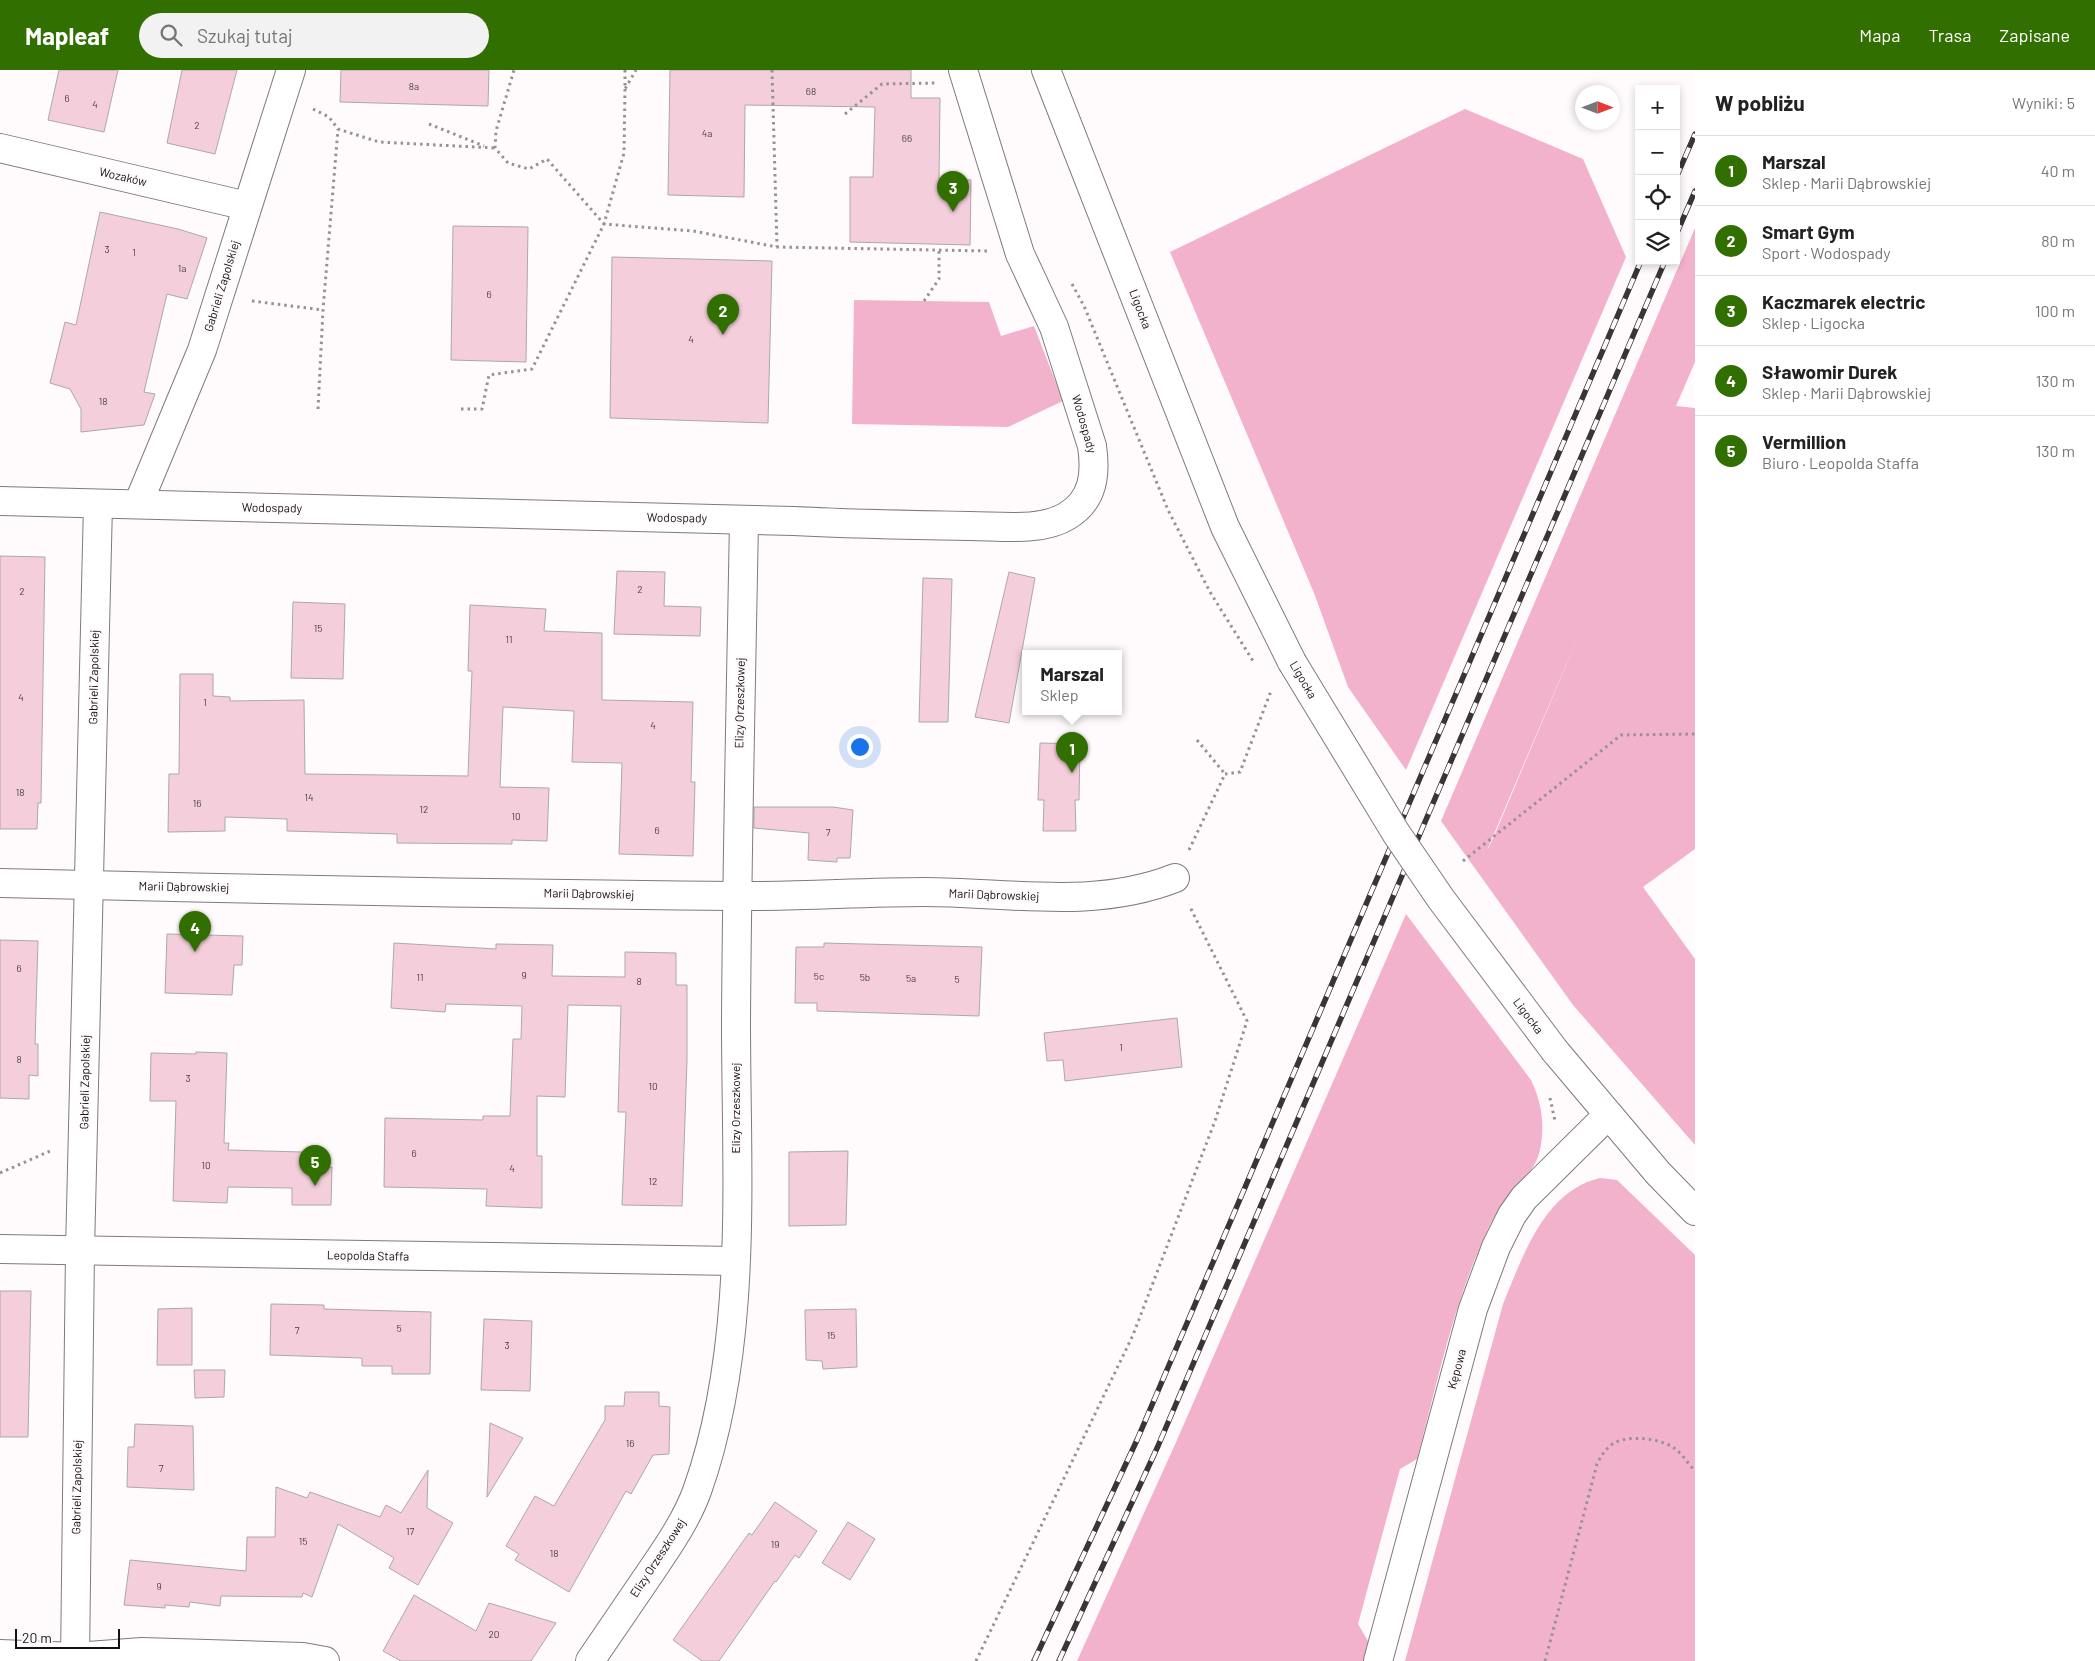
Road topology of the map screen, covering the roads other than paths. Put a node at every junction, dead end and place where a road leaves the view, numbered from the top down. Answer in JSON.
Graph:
{"nodes":[{"id":1,"x":1046,"y":70,"type":"edge"},
{"id":2,"x":952,"y":76,"type":"edge"},
{"id":3,"x":287,"y":83,"type":"edge"},
{"id":4,"x":0,"y":148,"type":"edge"},
{"id":5,"x":247,"y":206,"type":"junction"},
{"id":6,"x":0,"y":501,"type":"edge"},
{"id":7,"x":98,"y":504,"type":"junction"},
{"id":8,"x":138,"y":504,"type":"junction"},
{"id":9,"x":744,"y":520,"type":"junction"},
{"id":10,"x":1176,"y":878,"type":"road end"},
{"id":11,"x":0,"y":883,"type":"edge"},
{"id":12,"x":90,"y":885,"type":"junction"},
{"id":13,"x":737,"y":896,"type":"junction"},
{"id":14,"x":1608,"y":1115,"type":"junction"},
{"id":15,"x":1695,"y":1211,"type":"edge"},
{"id":16,"x":0,"y":1249,"type":"edge"},
{"id":17,"x":80,"y":1251,"type":"junction"},
{"id":18,"x":735,"y":1261,"type":"junction"},
{"id":19,"x":0,"y":1654,"type":"edge"},
{"id":20,"x":75,"y":1659,"type":"edge"},
{"id":21,"x":325,"y":1661,"type":"edge"},
{"id":22,"x":590,"y":1661,"type":"edge"},
{"id":23,"x":1378,"y":1661,"type":"edge"}],
"edges":[{"from":1,"to":14,"type":"street","name":"Ligocka","bridge":true},
{"from":2,"to":9,"type":"street","name":"Wodospady"},
{"from":3,"to":5,"type":"street","name":"Gabrieli Zapolskiej"},
{"from":4,"to":5,"type":"street","name":"Wozaków"},
{"from":5,"to":8,"type":"street","name":"Gabrieli Zapolskiej"},
{"from":6,"to":7,"type":"street","name":"Wodospady"},
{"from":7,"to":8,"type":"street","name":"Wodospady"},
{"from":7,"to":12,"type":"street","name":"Gabrieli Zapolskiej"},
{"from":8,"to":9,"type":"street","name":"Wodospady"},
{"from":9,"to":13,"type":"street","name":"Elizy Orzeszkowej"},
{"from":10,"to":13,"type":"street","name":"Marii Dąbrowskiej"},
{"from":11,"to":12,"type":"street","name":"Marii Dąbrowskiej"},
{"from":12,"to":13,"type":"street","name":"Marii Dąbrowskiej"},
{"from":12,"to":17,"type":"street","name":"Gabrieli Zapolskiej"},
{"from":13,"to":18,"type":"street","name":"Elizy Orzeszkowej"},
{"from":14,"to":15,"type":"street","name":"Ligocka"},
{"from":14,"to":23,"type":"street","name":"Kępowa"},
{"from":16,"to":17,"type":"street","name":"Leopolda Staffa"},
{"from":17,"to":18,"type":"street","name":"Leopolda Staffa"},
{"from":17,"to":20,"type":"street","name":"Gabrieli Zapolskiej"},
{"from":18,"to":22,"type":"street","name":"Elizy Orzeszkowej"},
{"from":19,"to":20,"type":"street"},
{"from":20,"to":21,"type":"street"}]}
